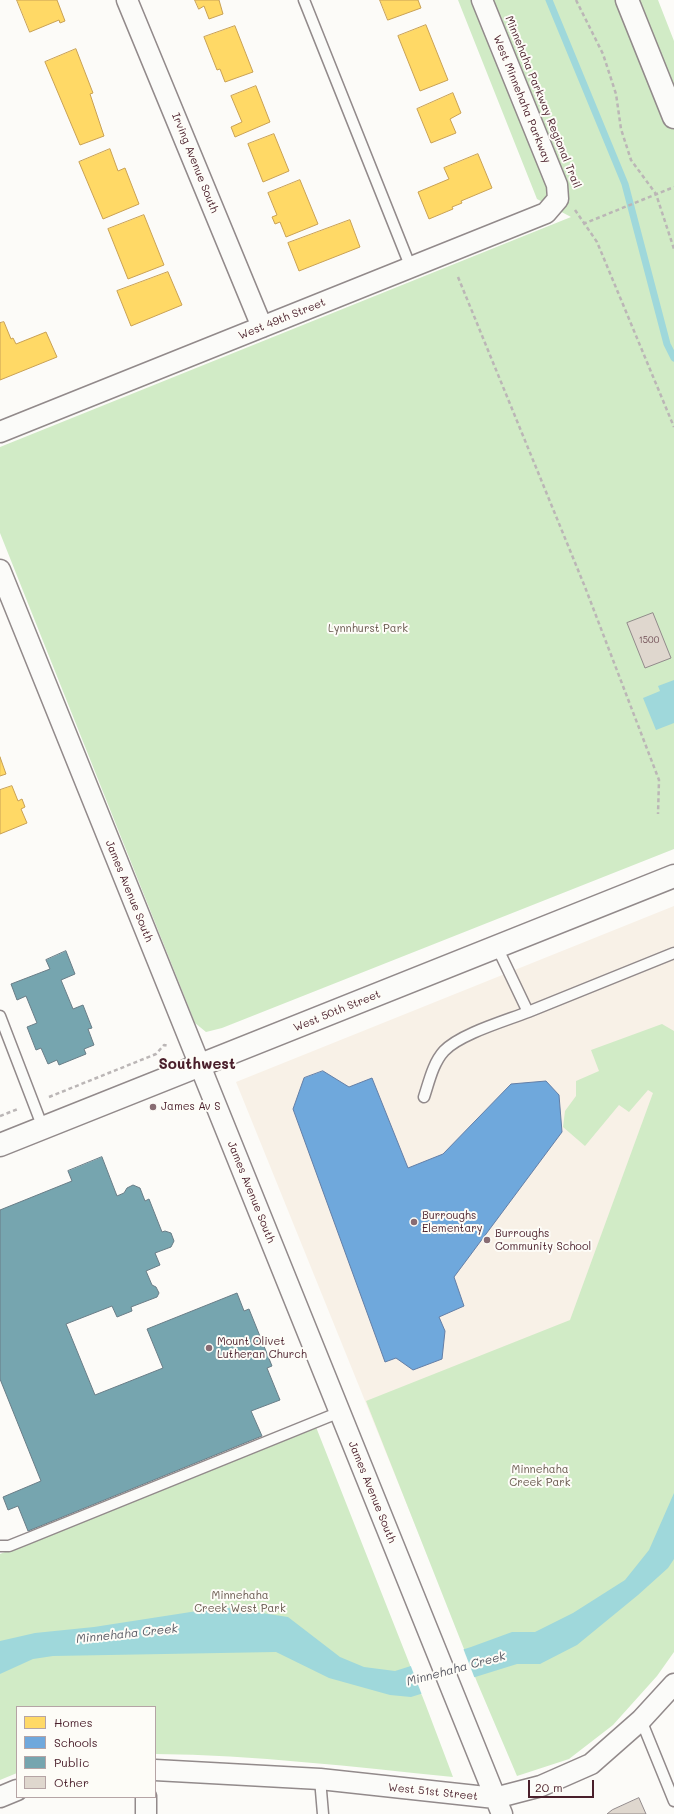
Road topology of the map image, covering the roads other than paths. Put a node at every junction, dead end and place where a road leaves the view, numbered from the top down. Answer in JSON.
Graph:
{"nodes":[{"id":1,"x":127,"y":0,"type":"edge"},
{"id":2,"x":304,"y":0,"type":"edge"},
{"id":3,"x":482,"y":0,"type":"edge"},
{"id":4,"x":627,"y":0,"type":"edge"},
{"id":5,"x":674,"y":117,"type":"edge"},
{"id":6,"x":565,"y":203,"type":"joint"},
{"id":7,"x":411,"y":268,"type":"junction"},
{"id":8,"x":262,"y":327,"type":"junction"},
{"id":9,"x":0,"y":432,"type":"edge"},
{"id":10,"x":0,"y":570,"type":"edge"},
{"id":11,"x":674,"y":876,"type":"edge"},
{"id":12,"x":497,"y":947,"type":"junction"},
{"id":13,"x":674,"y":953,"type":"edge"},
{"id":14,"x":528,"y":1012,"type":"junction"},
{"id":15,"x":0,"y":1016,"type":"edge"},
{"id":16,"x":200,"y":1066,"type":"junction"},
{"id":17,"x":424,"y":1097,"type":"dead end"},
{"id":18,"x":44,"y":1128,"type":"junction"},
{"id":19,"x":0,"y":1145,"type":"edge"},
{"id":20,"x":340,"y":1412,"type":"junction"},
{"id":21,"x":0,"y":1546,"type":"edge"},
{"id":22,"x":674,"y":1684,"type":"edge"},
{"id":23,"x":641,"y":1720,"type":"junction"},
{"id":24,"x":156,"y":1770,"type":"edge"},
{"id":25,"x":320,"y":1779,"type":"junction"},
{"id":26,"x":16,"y":1790,"type":"edge"},
{"id":27,"x":0,"y":1797,"type":"edge"},
{"id":28,"x":146,"y":1798,"type":"edge"},
{"id":29,"x":674,"y":1801,"type":"edge"},
{"id":30,"x":498,"y":1806,"type":"edge"},
{"id":31,"x":146,"y":1814,"type":"edge"},
{"id":32,"x":323,"y":1814,"type":"edge"}],
"edges":[{"from":1,"to":8,"type":"street","name":"Irving Avenue South"},
{"from":2,"to":7,"type":"lane"},
{"from":3,"to":6,"type":"street","name":"West Minnehaha Parkway"},
{"from":4,"to":5,"type":"main road"},
{"from":6,"to":7,"type":"street","name":"West 49th Street"},
{"from":7,"to":8,"type":"street","name":"West 49th Street"},
{"from":8,"to":9,"type":"street","name":"West 49th Street"},
{"from":10,"to":16,"type":"street","name":"James Avenue South"},
{"from":11,"to":12,"type":"main road","name":"West 50th Street"},
{"from":12,"to":14,"type":"lane"},
{"from":12,"to":16,"type":"main road","name":"West 50th Street"},
{"from":13,"to":14,"type":"lane"},
{"from":14,"to":17,"type":"lane"},
{"from":15,"to":18,"type":"lane"},
{"from":16,"to":18,"type":"main road","name":"West 50th Street"},
{"from":16,"to":20,"type":"street","name":"James Avenue South"},
{"from":18,"to":19,"type":"main road","name":"West 50th Street"},
{"from":20,"to":21,"type":"lane"},
{"from":20,"to":30,"type":"street","name":"James Avenue South"},
{"from":22,"to":23,"type":"street","name":"West 51st Street"},
{"from":23,"to":29,"type":"lane"},
{"from":23,"to":30,"type":"street","name":"West 51st Street"},
{"from":24,"to":25,"type":"street","name":"West 51st Street"},
{"from":25,"to":30,"type":"street","name":"West 51st Street"},
{"from":25,"to":32,"type":"lane"},
{"from":26,"to":27,"type":"street"},
{"from":28,"to":31,"type":"street"}]}
